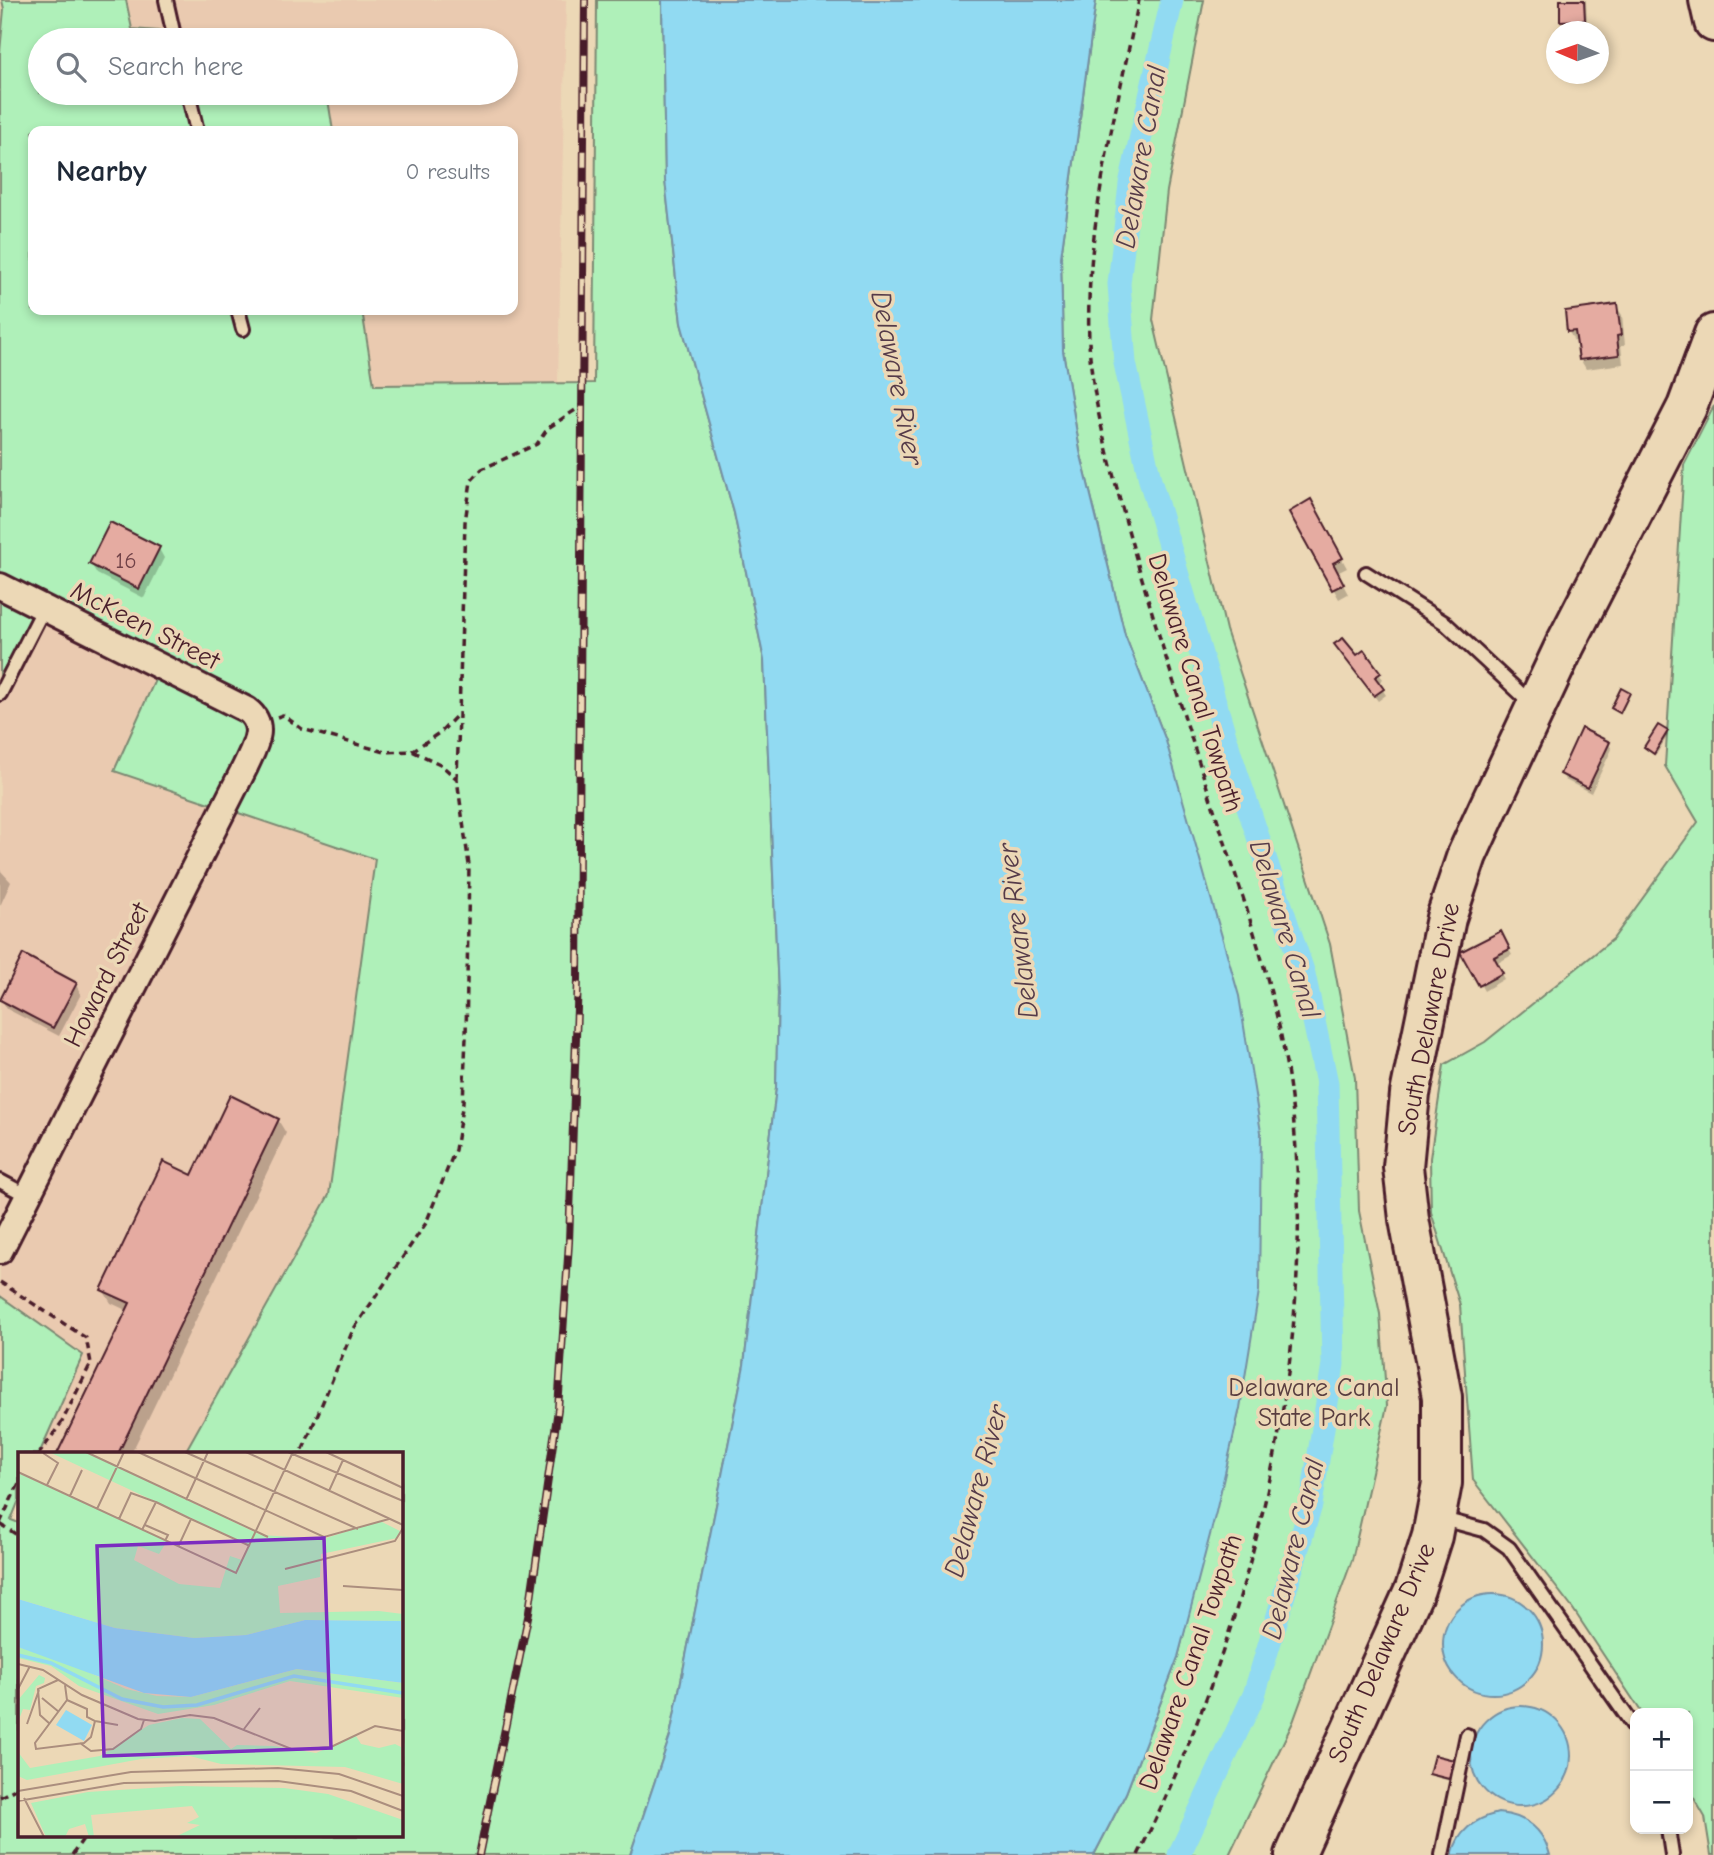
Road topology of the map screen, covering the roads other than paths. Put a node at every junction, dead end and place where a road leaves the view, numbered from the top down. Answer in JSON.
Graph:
{"nodes":[{"id":1,"x":166,"y":0,"type":"edge"},
{"id":2,"x":1709,"y":0,"type":"edge"},
{"id":3,"x":1714,"y":22,"type":"edge"},
{"id":4,"x":173,"y":28,"type":"edge"},
{"id":5,"x":191,"y":105,"type":"edge"},
{"id":6,"x":196,"y":126,"type":"edge"},
{"id":7,"x":239,"y":315,"type":"edge"},
{"id":8,"x":243,"y":329,"type":"dead end"},
{"id":9,"x":1714,"y":334,"type":"edge"},
{"id":10,"x":1366,"y":573,"type":"dead end"},
{"id":11,"x":0,"y":586,"type":"edge"},
{"id":12,"x":44,"y":608,"type":"junction"},
{"id":13,"x":0,"y":694,"type":"edge"},
{"id":14,"x":1535,"y":707,"type":"junction"},
{"id":15,"x":258,"y":724,"type":"joint"},
{"id":16,"x":0,"y":1181,"type":"edge"},
{"id":17,"x":28,"y":1195,"type":"junction"},
{"id":18,"x":0,"y":1251,"type":"edge"},
{"id":19,"x":1436,"y":1518,"type":"junction"},
{"id":20,"x":1630,"y":1721,"type":"edge"},
{"id":21,"x":1467,"y":1735,"type":"dead end"},
{"id":22,"x":1669,"y":1834,"type":"edge"},
{"id":23,"x":1295,"y":1855,"type":"edge"},
{"id":24,"x":1443,"y":1855,"type":"edge"},
{"id":25,"x":1672,"y":1855,"type":"edge"}],
"edges":[{"from":1,"to":4,"type":"lane"},
{"from":2,"to":3,"type":"highway"},
{"from":5,"to":6,"type":"lane"},
{"from":7,"to":8,"type":"lane"},
{"from":9,"to":14,"type":"highway","name":"South Delaware Drive"},
{"from":10,"to":14,"type":"lane"},
{"from":11,"to":12,"type":"street","name":"McKeen Street"},
{"from":12,"to":13,"type":"lane"},
{"from":12,"to":15,"type":"street","name":"McKeen Street"},
{"from":14,"to":19,"type":"highway","name":"South Delaware Drive"},
{"from":15,"to":17,"type":"street","name":"Howard Street"},
{"from":16,"to":17,"type":"lane"},
{"from":17,"to":18,"type":"street","name":"Howard Street"},
{"from":19,"to":20,"type":"lane"},
{"from":19,"to":23,"type":"highway","name":"South Delaware Drive"},
{"from":21,"to":24,"type":"lane"},
{"from":22,"to":25,"type":"lane"}]}
